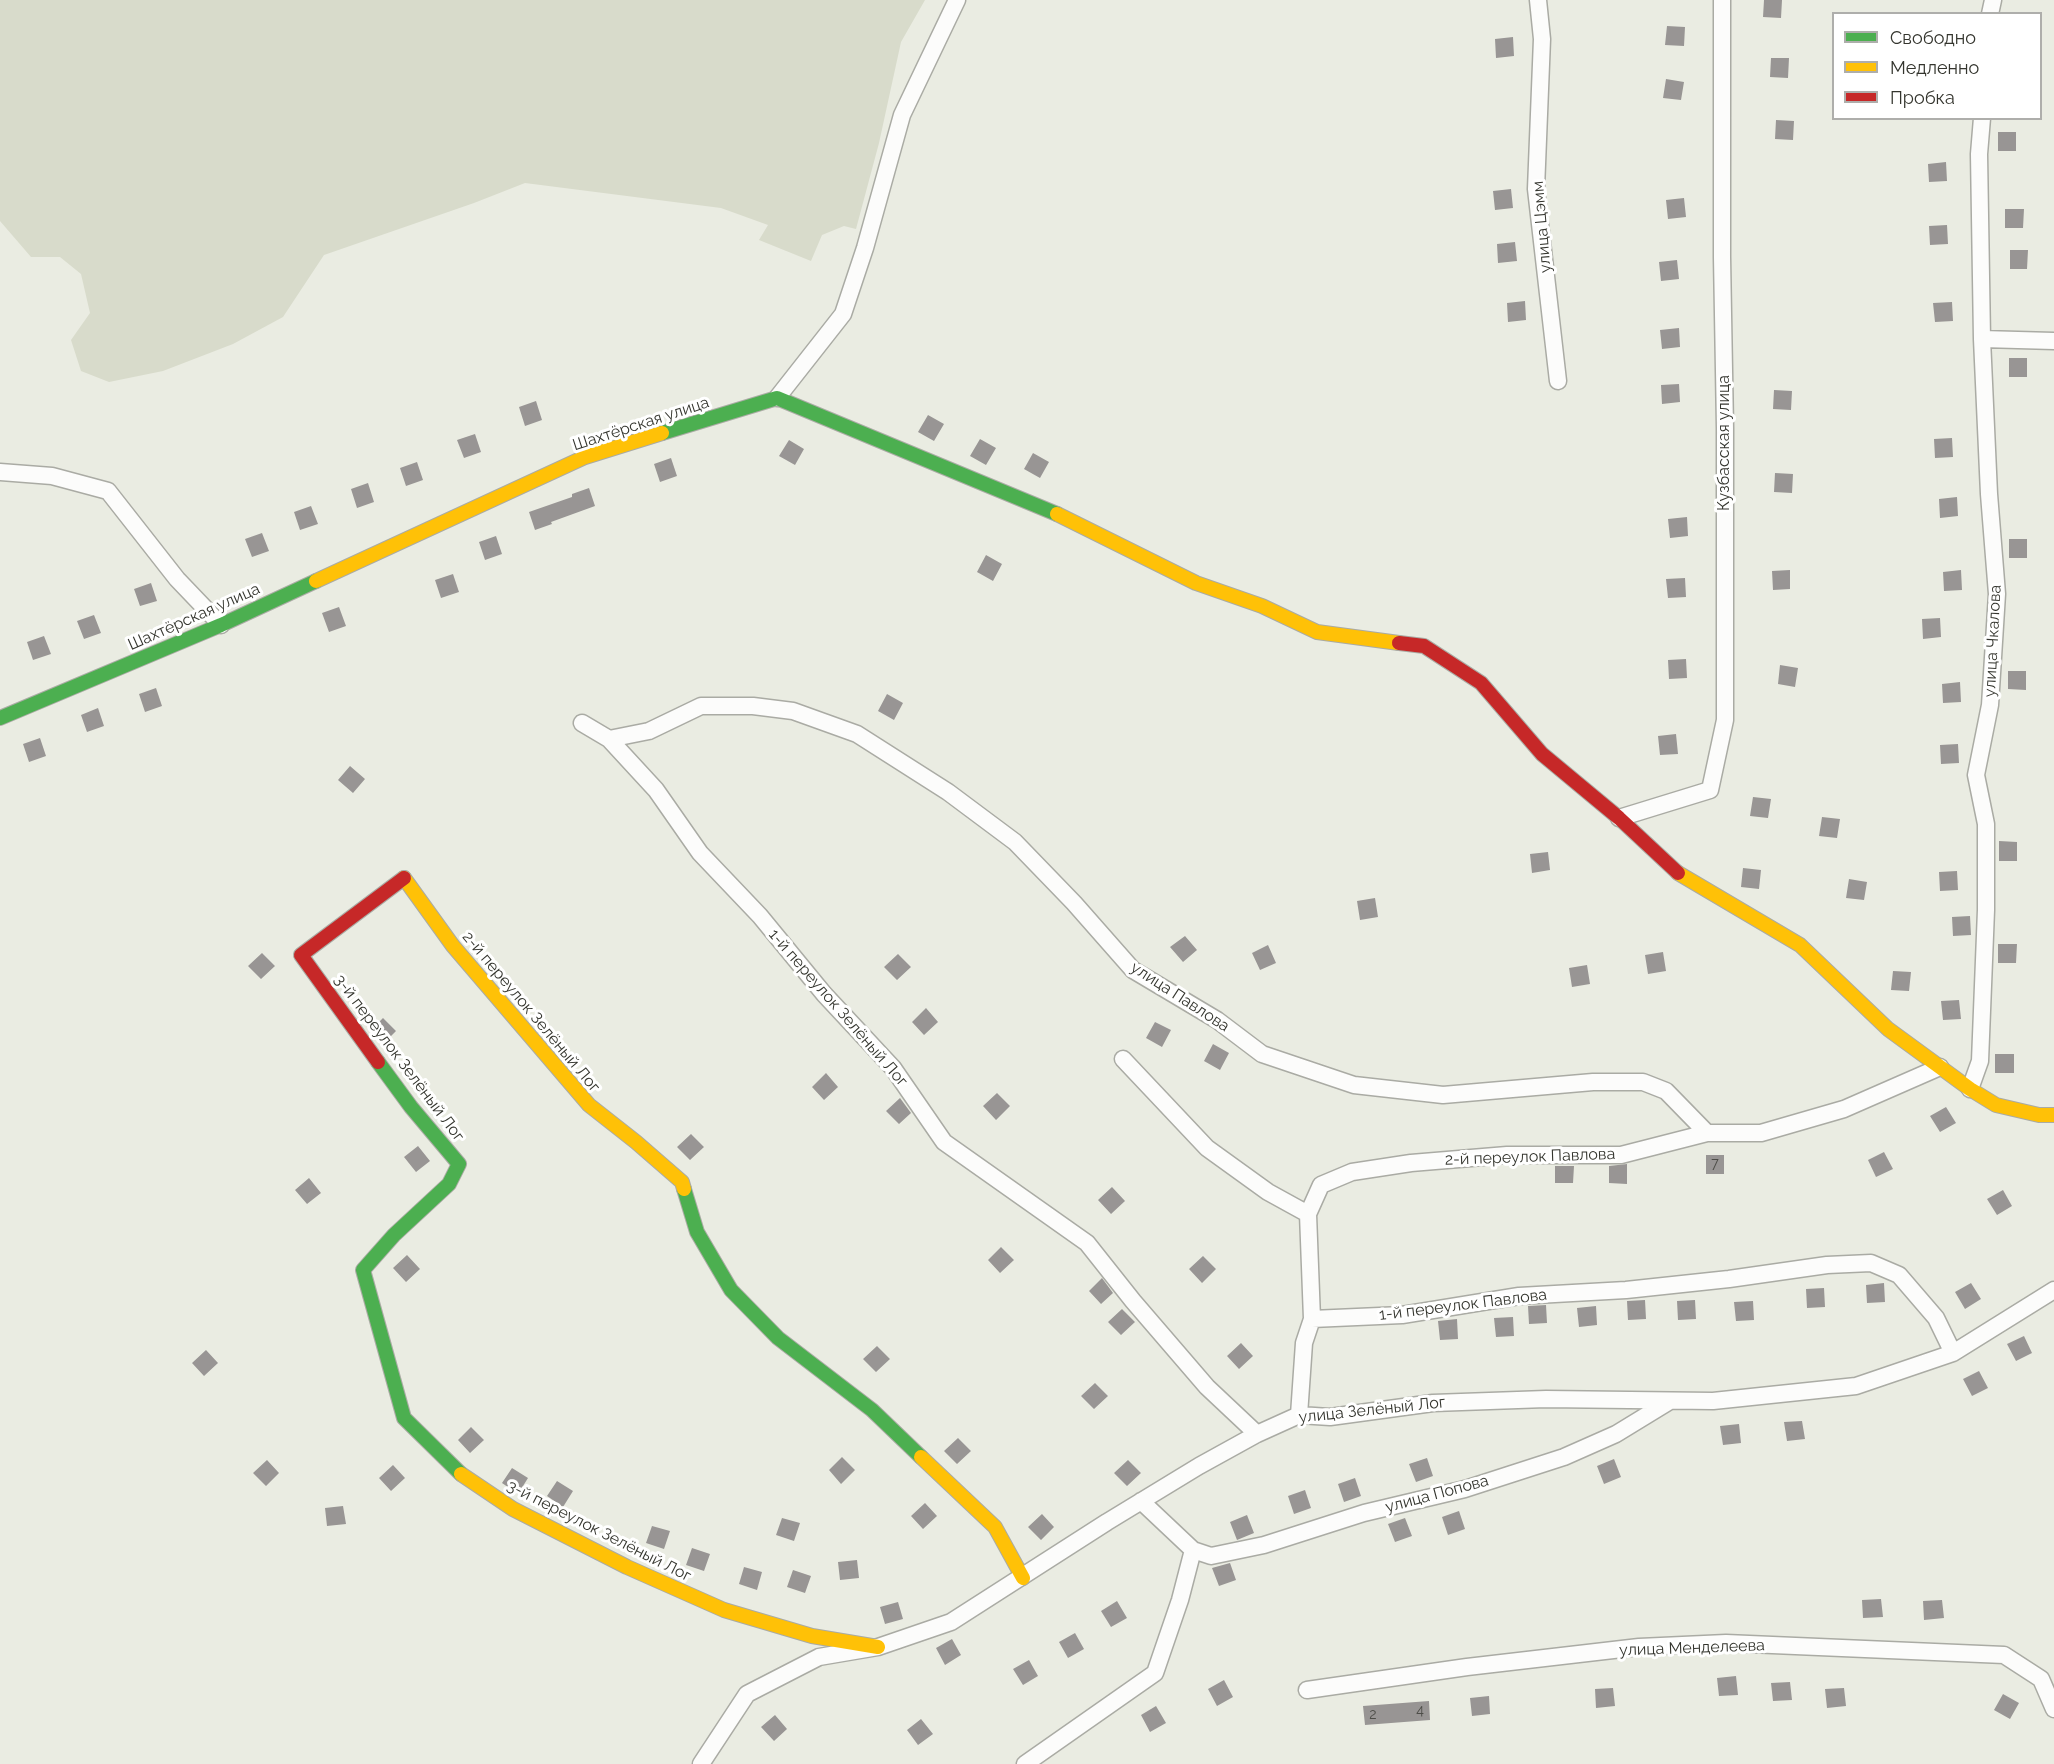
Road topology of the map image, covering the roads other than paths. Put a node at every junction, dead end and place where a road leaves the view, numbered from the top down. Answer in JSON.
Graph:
{"nodes":[{"id":1,"x":957,"y":0,"type":"edge"},
{"id":2,"x":1538,"y":0,"type":"edge"},
{"id":3,"x":1722,"y":0,"type":"edge"},
{"id":4,"x":1982,"y":120,"type":"edge"},
{"id":5,"x":1982,"y":339,"type":"junction"},
{"id":6,"x":2054,"y":341,"type":"edge"},
{"id":7,"x":1558,"y":381,"type":"dead end"},
{"id":8,"x":777,"y":398,"type":"junction"},
{"id":9,"x":0,"y":472,"type":"edge"},
{"id":10,"x":221,"y":625,"type":"junction"},
{"id":11,"x":0,"y":718,"type":"edge"},
{"id":12,"x":582,"y":723,"type":"dead end"},
{"id":13,"x":609,"y":739,"type":"junction"},
{"id":14,"x":1619,"y":818,"type":"junction"},
{"id":15,"x":403,"y":877,"type":"joint"},
{"id":16,"x":1123,"y":1059,"type":"dead end"},
{"id":17,"x":1940,"y":1067,"type":"junction"},
{"id":18,"x":1970,"y":1089,"type":"junction"},
{"id":19,"x":2054,"y":1115,"type":"edge"},
{"id":20,"x":1707,"y":1133,"type":"junction"},
{"id":21,"x":1308,"y":1214,"type":"junction"},
{"id":22,"x":2054,"y":1290,"type":"edge"},
{"id":23,"x":1312,"y":1319,"type":"junction"},
{"id":24,"x":1953,"y":1353,"type":"junction"},
{"id":25,"x":1671,"y":1400,"type":"junction"},
{"id":26,"x":1299,"y":1415,"type":"junction"},
{"id":27,"x":1257,"y":1434,"type":"junction"},
{"id":28,"x":1141,"y":1501,"type":"junction"},
{"id":29,"x":1193,"y":1550,"type":"junction"},
{"id":30,"x":1023,"y":1578,"type":"junction"},
{"id":31,"x":878,"y":1647,"type":"junction"},
{"id":32,"x":1307,"y":1690,"type":"dead end"},
{"id":33,"x":2054,"y":1708,"type":"edge"},
{"id":34,"x":701,"y":1764,"type":"edge"},
{"id":35,"x":1025,"y":1764,"type":"edge"}],
"edges":[{"from":1,"to":8,"type":"street"},
{"from":2,"to":7,"type":"street","name":"улица Цэмм"},
{"from":3,"to":14,"type":"street","name":"Кузбасская улица"},
{"from":4,"to":5,"type":"street","name":"улица Чкалова"},
{"from":5,"to":6,"type":"street"},
{"from":5,"to":18,"type":"street","name":"улица Чкалова"},
{"from":8,"to":10,"type":"street","name":"Шахтёрская улица"},
{"from":8,"to":14,"type":"street"},
{"from":9,"to":10,"type":"street"},
{"from":10,"to":11,"type":"street","name":"Шахтёрская улица"},
{"from":12,"to":13,"type":"street","name":"1-й переулок Зелёный Лог"},
{"from":13,"to":20,"type":"street","name":"улица Павлова"},
{"from":13,"to":27,"type":"street","name":"1-й переулок Зелёный Лог"},
{"from":14,"to":17,"type":"street"},
{"from":15,"to":30,"type":"street","name":"2-й переулок Зелёный Лог"},
{"from":15,"to":31,"type":"street","name":"3-й переулок Зелёный Лог"},
{"from":16,"to":21,"type":"street"},
{"from":17,"to":18,"type":"street"},
{"from":17,"to":20,"type":"street","name":"2-й переулок Павлова"},
{"from":18,"to":19,"type":"street"},
{"from":20,"to":21,"type":"street","name":"2-й переулок Павлова"},
{"from":21,"to":23,"type":"street"},
{"from":22,"to":24,"type":"street","name":"улица Зелёный Лог"},
{"from":23,"to":24,"type":"street","name":"1-й переулок Павлова"},
{"from":23,"to":26,"type":"street"},
{"from":24,"to":25,"type":"street","name":"улица Зелёный Лог"},
{"from":25,"to":26,"type":"street","name":"улица Зелёный Лог"},
{"from":25,"to":29,"type":"street","name":"улица Попова"},
{"from":26,"to":27,"type":"street","name":"улица Зелёный Лог"},
{"from":27,"to":28,"type":"street","name":"улица Зелёный Лог"},
{"from":28,"to":29,"type":"street"},
{"from":28,"to":30,"type":"street","name":"улица Зелёный Лог"},
{"from":29,"to":35,"type":"street"},
{"from":30,"to":31,"type":"street","name":"улица Зелёный Лог"},
{"from":31,"to":34,"type":"street","name":"улица Зелёный Лог"},
{"from":32,"to":33,"type":"street","name":"улица Менделеева"}]}
